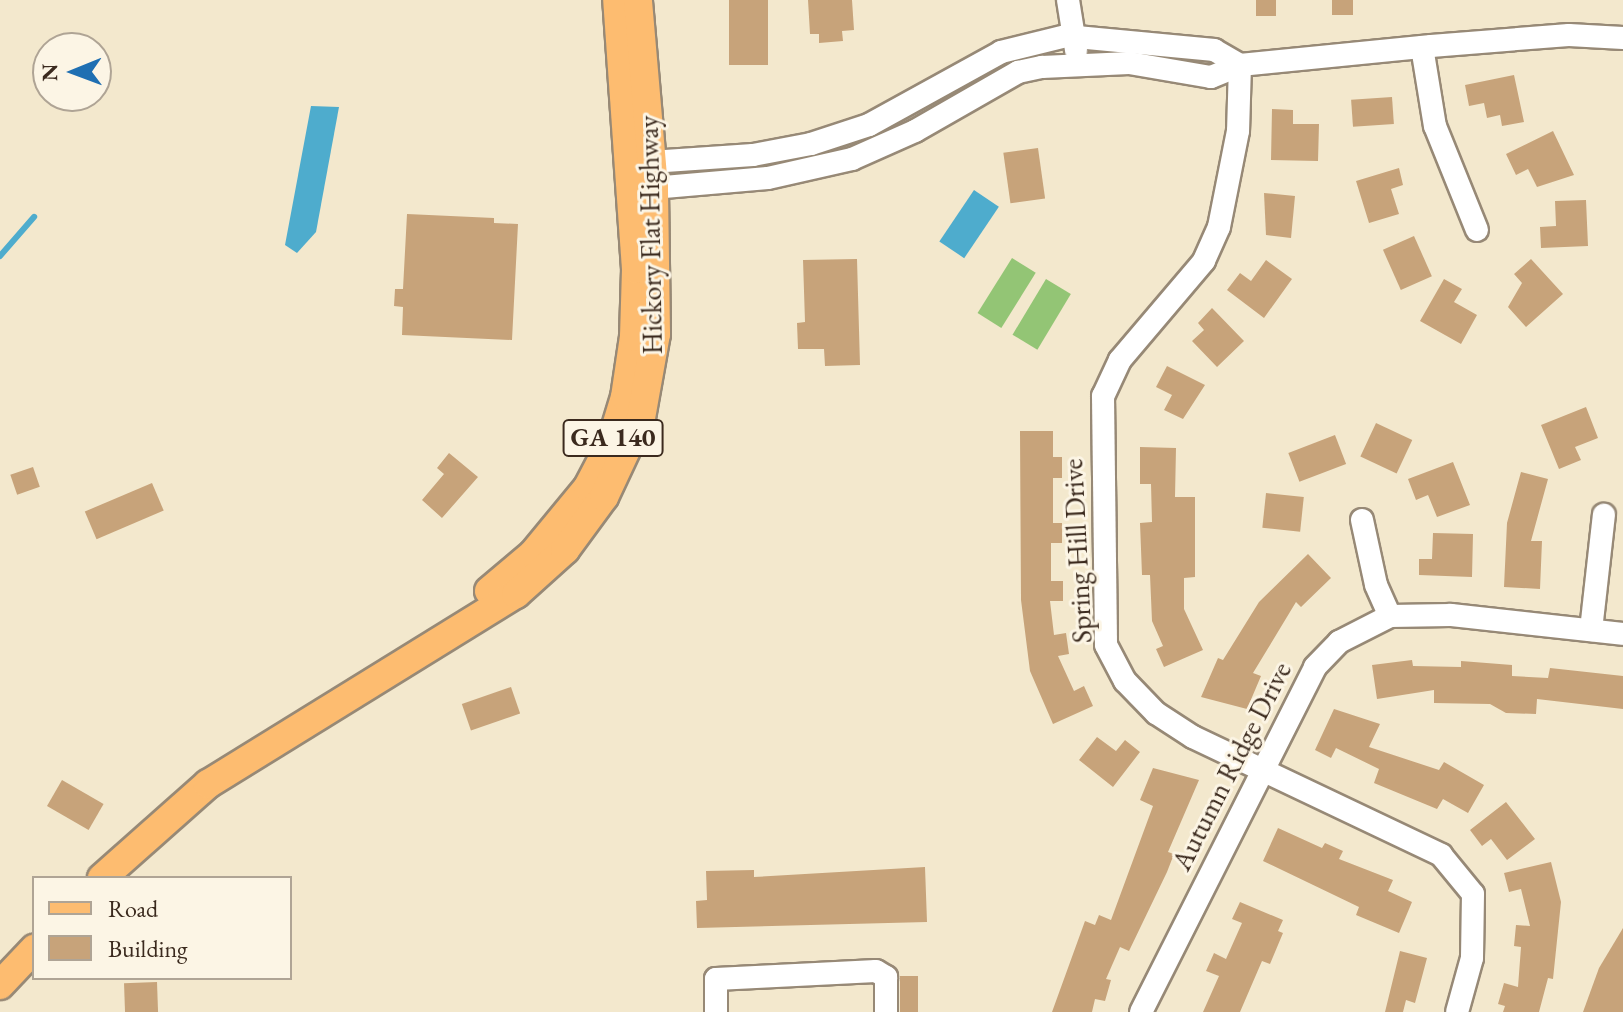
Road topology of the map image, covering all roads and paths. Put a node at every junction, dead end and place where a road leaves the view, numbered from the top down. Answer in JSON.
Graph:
{"nodes":[{"id":1,"x":617,"y":0,"type":"edge"},
{"id":2,"x":638,"y":0,"type":"edge"},
{"id":3,"x":1068,"y":0,"type":"edge"},
{"id":4,"x":1075,"y":36,"type":"junction"},
{"id":5,"x":1623,"y":38,"type":"edge"},
{"id":6,"x":1422,"y":47,"type":"junction"},
{"id":7,"x":1076,"y":63,"type":"junction"},
{"id":8,"x":1240,"y":65,"type":"junction"},
{"id":9,"x":642,"y":176,"type":"junction"},
{"id":10,"x":1477,"y":230,"type":"dead end"},
{"id":11,"x":1604,"y":515,"type":"dead end"},
{"id":12,"x":1362,"y":520,"type":"dead end"},
{"id":13,"x":1390,"y":616,"type":"junction"},
{"id":14,"x":1591,"y":630,"type":"junction"},
{"id":15,"x":1623,"y":634,"type":"edge"},
{"id":16,"x":1261,"y":769,"type":"junction"},
{"id":17,"x":104,"y":876,"type":"edge"},
{"id":18,"x":32,"y":951,"type":"edge"},
{"id":19,"x":0,"y":985,"type":"edge"},
{"id":20,"x":716,"y":1012,"type":"edge"},
{"id":21,"x":886,"y":1012,"type":"edge"},
{"id":22,"x":1141,"y":1012,"type":"edge"},
{"id":23,"x":1457,"y":1012,"type":"edge"}],
"edges":[{"from":1,"to":9,"type":"main road","name":"Hickory Flat Highway","number":"GA 140"},
{"from":2,"to":9,"type":"main road","name":"Hickory Flat Highway","number":"GA 140"},
{"from":3,"to":4,"type":"street"},
{"from":4,"to":7,"type":"street"},
{"from":4,"to":8,"type":"street"},
{"from":4,"to":9,"type":"street"},
{"from":5,"to":6,"type":"street"},
{"from":6,"to":8,"type":"street"},
{"from":6,"to":10,"type":"street"},
{"from":7,"to":8,"type":"street"},
{"from":7,"to":9,"type":"street"},
{"from":8,"to":16,"type":"street","name":"Spring Hill Drive"},
{"from":9,"to":17,"type":"main road","name":"Hickory Flat Highway","number":"GA 140"},
{"from":11,"to":14,"type":"street"},
{"from":12,"to":13,"type":"street"},
{"from":13,"to":14,"type":"street","name":"Autumn Ridge Drive"},
{"from":13,"to":16,"type":"street","name":"Autumn Ridge Drive"},
{"from":14,"to":15,"type":"street","name":"Autumn Ridge Drive"},
{"from":16,"to":22,"type":"street","name":"Autumn Ridge Drive"},
{"from":16,"to":23,"type":"street","name":"Spring Hill Drive"},
{"from":18,"to":19,"type":"main road"},
{"from":20,"to":21,"type":"street"}]}
